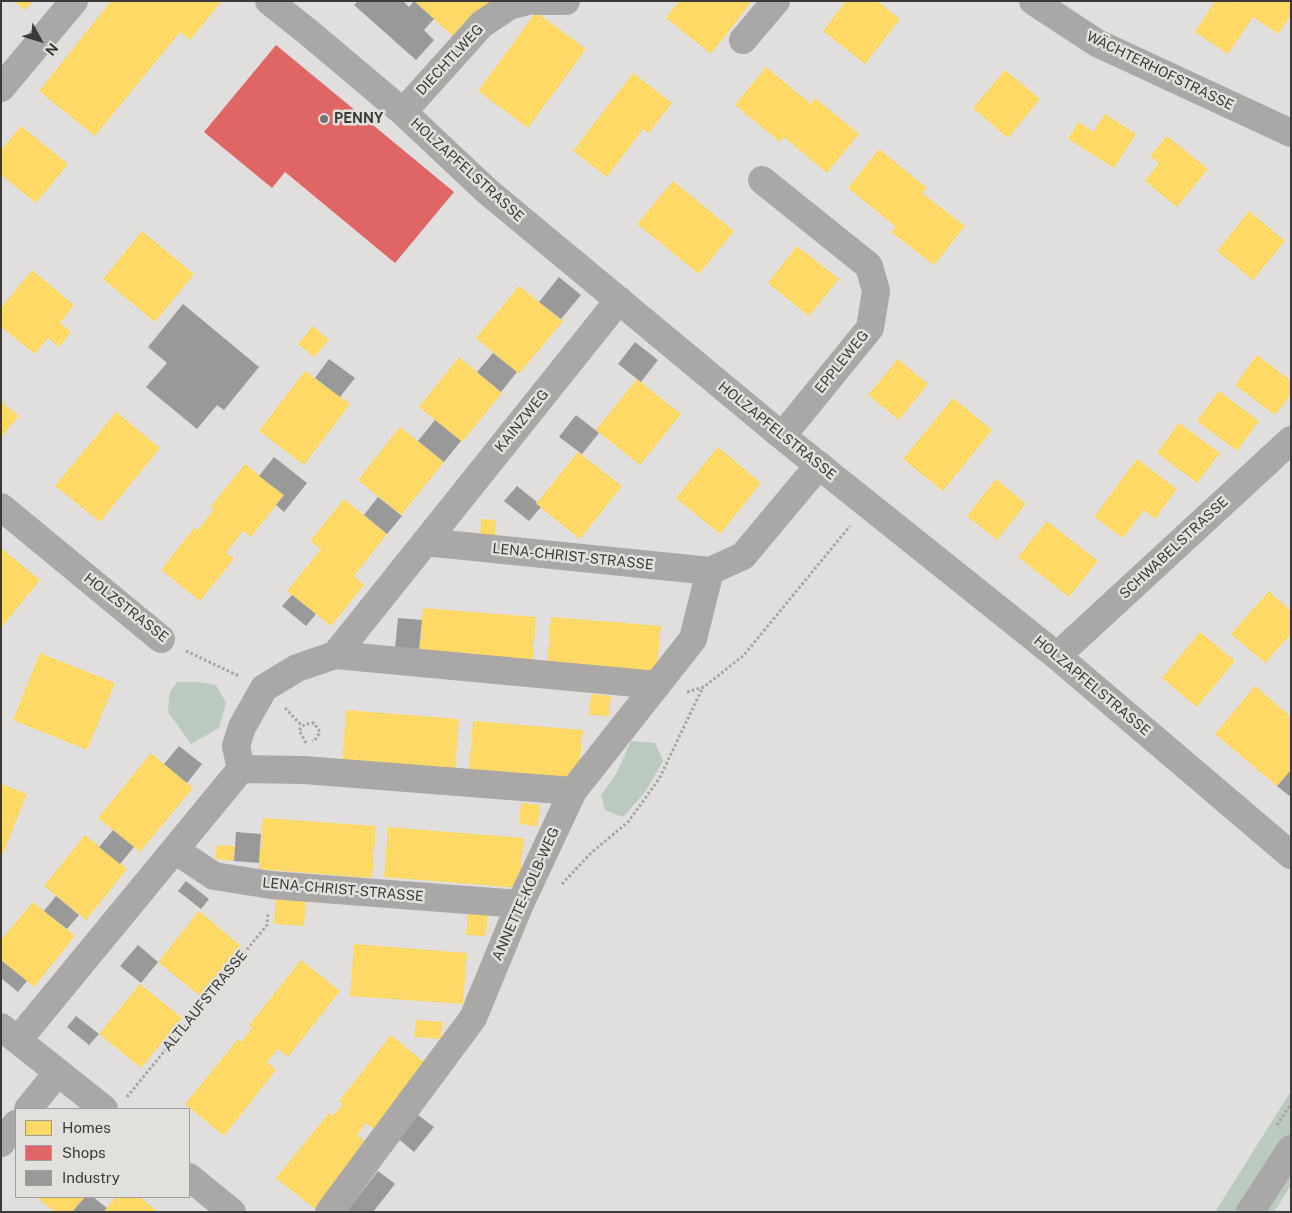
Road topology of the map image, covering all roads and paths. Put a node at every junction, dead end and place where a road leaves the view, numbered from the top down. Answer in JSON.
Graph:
{"nodes":[{"id":1,"x":74,"y":1,"type":"edge"},
{"id":2,"x":268,"y":1,"type":"edge"},
{"id":3,"x":528,"y":1,"type":"edge"},
{"id":4,"x":535,"y":1,"type":"edge"},
{"id":5,"x":566,"y":1,"type":"edge"},
{"id":6,"x":776,"y":1,"type":"edge"},
{"id":7,"x":1033,"y":1,"type":"edge"},
{"id":8,"x":743,"y":40,"type":"dead end"},
{"id":9,"x":1,"y":88,"type":"edge"},
{"id":10,"x":402,"y":112,"type":"junction"},
{"id":11,"x":1291,"y":133,"type":"edge"},
{"id":12,"x":762,"y":180,"type":"dead end"},
{"id":13,"x":619,"y":300,"type":"junction"},
{"id":14,"x":782,"y":436,"type":"junction"},
{"id":15,"x":1291,"y":440,"type":"edge"},
{"id":16,"x":819,"y":466,"type":"junction"},
{"id":17,"x":868,"y":504,"type":"junction"},
{"id":18,"x":1,"y":507,"type":"edge"},
{"id":19,"x":426,"y":542,"type":"junction"},
{"id":20,"x":710,"y":571,"type":"junction"},
{"id":21,"x":161,"y":639,"type":"joint"},
{"id":22,"x":335,"y":655,"type":"junction"},
{"id":23,"x":1057,"y":656,"type":"junction"},
{"id":24,"x":704,"y":687,"type":"junction"},
{"id":25,"x":264,"y":688,"type":"junction"},
{"id":26,"x":668,"y":690,"type":"junction"},
{"id":27,"x":287,"y":710,"type":"dead end"},
{"id":28,"x":302,"y":726,"type":"junction"},
{"id":29,"x":241,"y":769,"type":"junction"},
{"id":30,"x":573,"y":791,"type":"junction"},
{"id":31,"x":174,"y":850,"type":"junction"},
{"id":32,"x":1291,"y":855,"type":"edge"},
{"id":33,"x":271,"y":885,"type":"junction"},
{"id":34,"x":560,"y":886,"type":"dead end"},
{"id":35,"x":520,"y":904,"type":"junction"},
{"id":36,"x":10,"y":1034,"type":"edge"},
{"id":37,"x":58,"y":1072,"type":"junction"},
{"id":38,"x":114,"y":1106,"type":"edge"},
{"id":39,"x":29,"y":1108,"type":"edge"},
{"id":40,"x":15,"y":1125,"type":"edge"},
{"id":41,"x":1,"y":1143,"type":"edge"},
{"id":42,"x":1291,"y":1149,"type":"edge"},
{"id":43,"x":190,"y":1178,"type":"edge"},
{"id":44,"x":232,"y":1212,"type":"edge"},
{"id":45,"x":329,"y":1212,"type":"edge"},
{"id":46,"x":1250,"y":1212,"type":"edge"}],
"edges":[{"from":1,"to":9,"type":"street"},
{"from":2,"to":10,"type":"street","name":"HOLZAPFELSTRASSE"},
{"from":3,"to":10,"type":"street","name":"DIECHTLWEG"},
{"from":4,"to":5,"type":"street"},
{"from":6,"to":8,"type":"street"},
{"from":7,"to":11,"type":"street","name":"WÄCHTERHOFSTRASSE"},
{"from":10,"to":13,"type":"street","name":"HOLZAPFELSTRASSE"},
{"from":12,"to":14,"type":"street","name":"EPPLEWEG"},
{"from":13,"to":14,"type":"street","name":"HOLZAPFELSTRASSE"},
{"from":13,"to":19,"type":"street","name":"KAINZWEG"},
{"from":14,"to":16,"type":"street","name":"HOLZAPFELSTRASSE"},
{"from":15,"to":23,"type":"street","name":"SCHWABELSTRASSE"},
{"from":16,"to":17,"type":"street","name":"HOLZAPFELSTRASSE"},
{"from":16,"to":20,"type":"street"},
{"from":17,"to":23,"type":"street","name":"HOLZAPFELSTRASSE"},
{"from":17,"to":24,"type":"path"},
{"from":18,"to":21,"type":"street","name":"HOLZSTRASSE"},
{"from":19,"to":20,"type":"street","name":"LENA-CHRIST-STRASSE"},
{"from":19,"to":22,"type":"street"},
{"from":20,"to":26,"type":"street","name":"ANNETTE-KOLB-WEG"},
{"from":21,"to":25,"type":"path","name":"HOLZSTRASSE"},
{"from":22,"to":25,"type":"street"},
{"from":22,"to":26,"type":"street"},
{"from":23,"to":32,"type":"street","name":"HOLZAPFELSTRASSE"},
{"from":24,"to":26,"type":"path"},
{"from":24,"to":34,"type":"path"},
{"from":25,"to":29,"type":"street"},
{"from":26,"to":30,"type":"street","name":"ANNETTE-KOLB-WEG"},
{"from":27,"to":28,"type":"path"},
{"from":28,"to":28,"type":"path"},
{"from":29,"to":30,"type":"street"},
{"from":29,"to":31,"type":"street"},
{"from":30,"to":35,"type":"street","name":"ANNETTE-KOLB-WEG"},
{"from":31,"to":33,"type":"street","name":"LENA-CHRIST-STRASSE"},
{"from":31,"to":36,"type":"street"},
{"from":33,"to":35,"type":"street","name":"LENA-CHRIST-STRASSE"},
{"from":33,"to":38,"type":"path","name":"ALTLAUFSTRASSE"},
{"from":35,"to":45,"type":"street","name":"ANNETTE-KOLB-WEG"},
{"from":36,"to":37,"type":"street"},
{"from":37,"to":38,"type":"street"},
{"from":37,"to":39,"type":"street"},
{"from":40,"to":41,"type":"street"},
{"from":42,"to":46,"type":"street"},
{"from":43,"to":44,"type":"street"}]}
